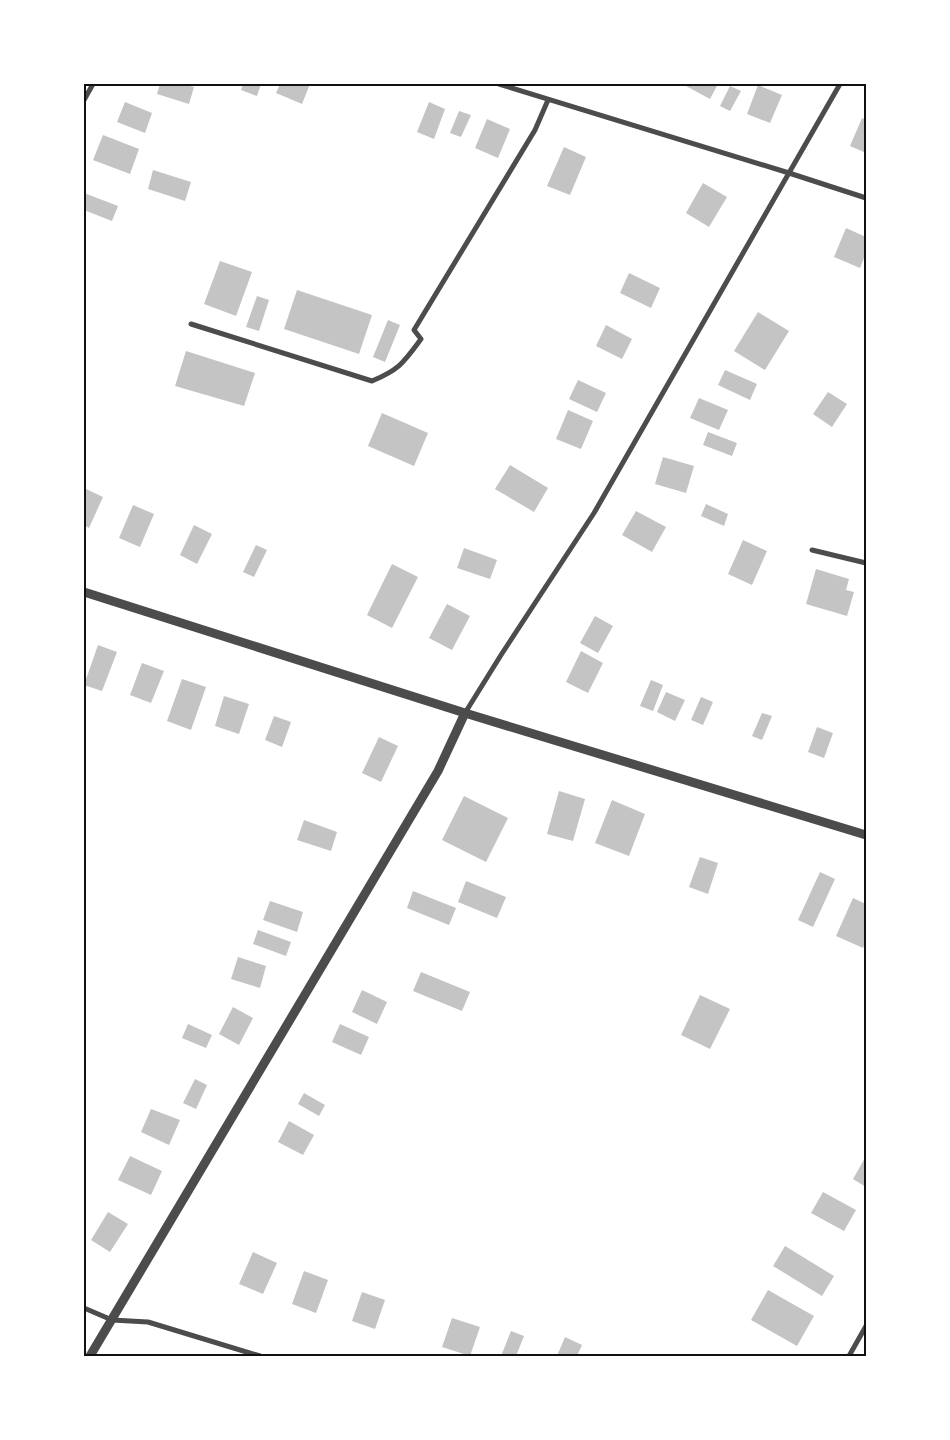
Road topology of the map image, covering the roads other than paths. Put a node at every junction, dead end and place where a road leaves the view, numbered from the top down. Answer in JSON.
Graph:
{"nodes":[{"id":1,"x":93,"y":84,"type":"edge"},
{"id":2,"x":499,"y":84,"type":"edge"},
{"id":3,"x":840,"y":84,"type":"edge"},
{"id":4,"x":84,"y":100,"type":"edge"},
{"id":5,"x":548,"y":100,"type":"junction"},
{"id":6,"x":789,"y":173,"type":"junction"},
{"id":7,"x":866,"y":198,"type":"edge"},
{"id":8,"x":190,"y":324,"type":"dead end"},
{"id":9,"x":812,"y":550,"type":"dead end"},
{"id":10,"x":866,"y":563,"type":"edge"},
{"id":11,"x":84,"y":592,"type":"edge"},
{"id":12,"x":465,"y":713,"type":"junction"},
{"id":13,"x":866,"y":835,"type":"edge"},
{"id":14,"x":84,"y":1308,"type":"edge"},
{"id":15,"x":112,"y":1320,"type":"junction"},
{"id":16,"x":866,"y":1326,"type":"edge"},
{"id":17,"x":90,"y":1356,"type":"edge"},
{"id":18,"x":260,"y":1356,"type":"edge"},
{"id":19,"x":849,"y":1356,"type":"edge"}],
"edges":[{"from":1,"to":4,"type":"street"},
{"from":2,"to":5,"type":"street"},
{"from":3,"to":6,"type":"street"},
{"from":5,"to":6,"type":"street"},
{"from":5,"to":8,"type":"street"},
{"from":6,"to":7,"type":"street"},
{"from":6,"to":12,"type":"street"},
{"from":9,"to":10,"type":"street"},
{"from":11,"to":12,"type":"street"},
{"from":12,"to":13,"type":"street"},
{"from":12,"to":15,"type":"street"},
{"from":14,"to":15,"type":"street"},
{"from":15,"to":17,"type":"street"},
{"from":15,"to":18,"type":"street"},
{"from":16,"to":19,"type":"street"}]}
